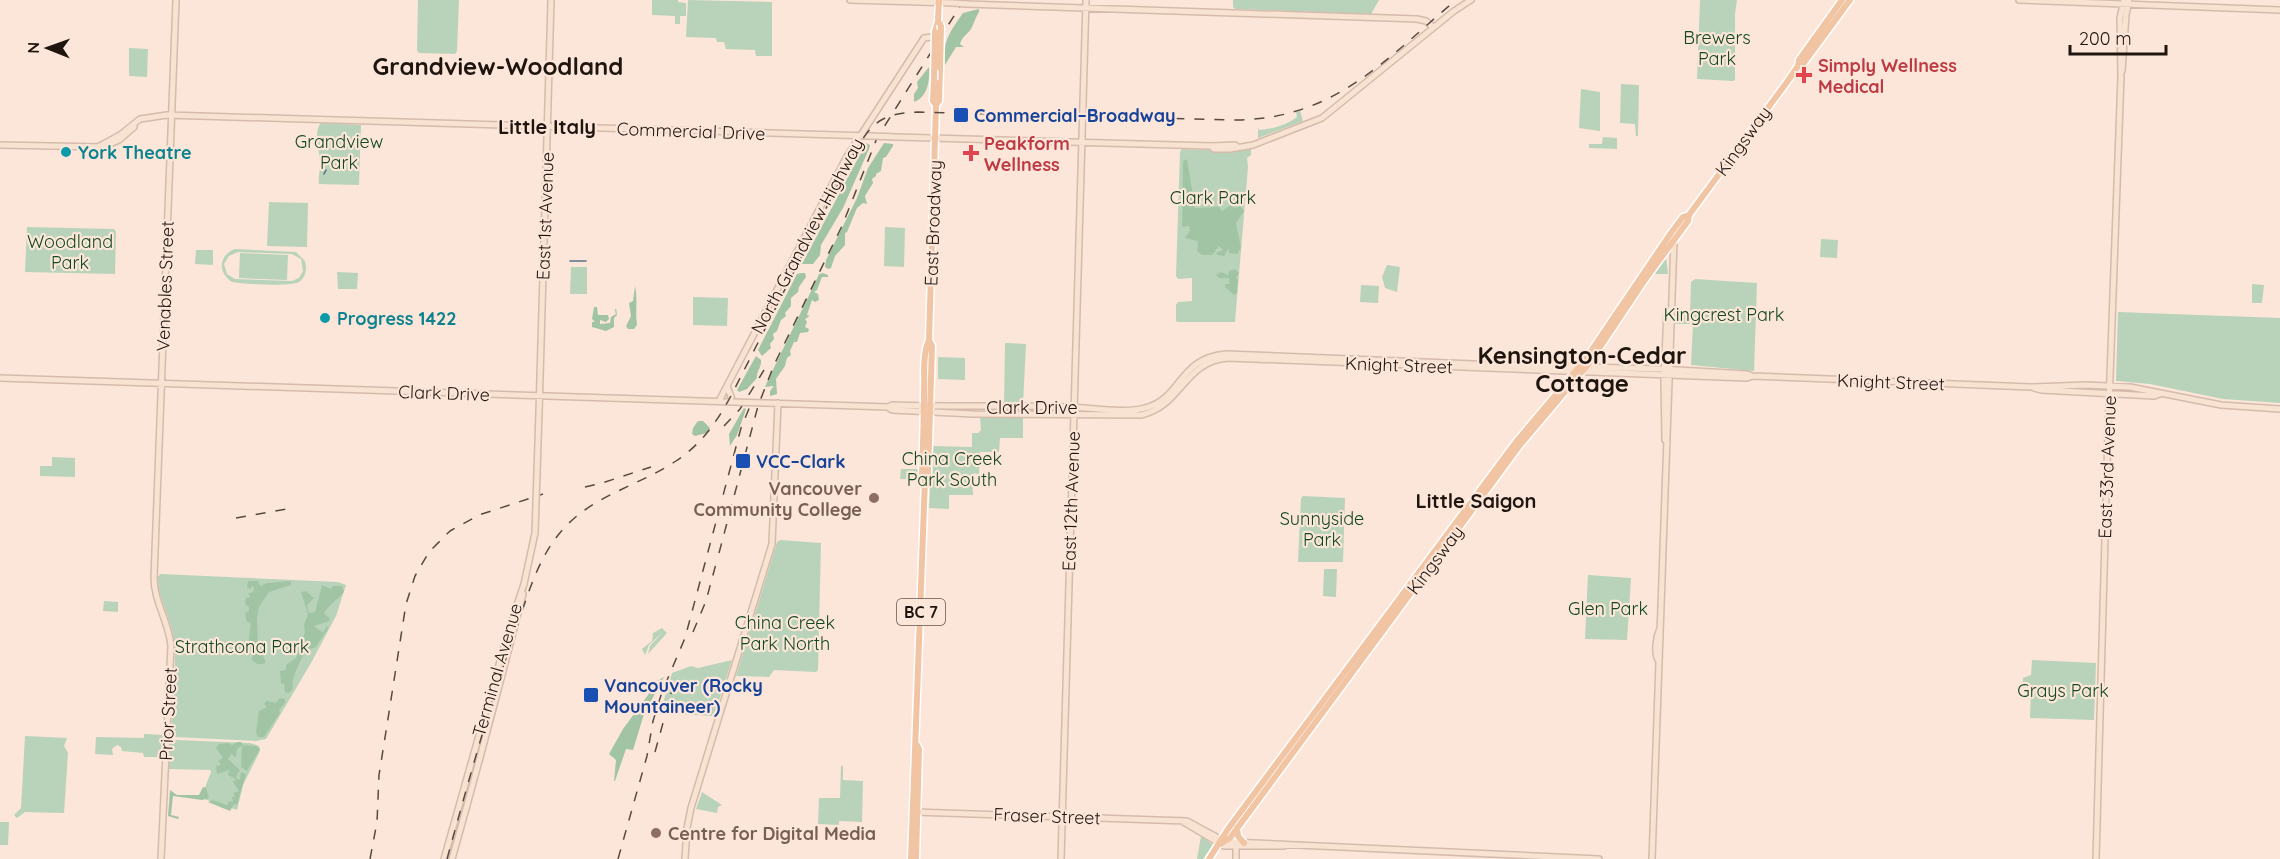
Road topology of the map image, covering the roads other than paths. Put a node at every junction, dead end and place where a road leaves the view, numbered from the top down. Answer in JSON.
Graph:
{"nodes":[{"id":1,"x":176,"y":0,"type":"edge"},
{"id":2,"x":551,"y":0,"type":"edge"},
{"id":3,"x":850,"y":0,"type":"edge"},
{"id":4,"x":1086,"y":0,"type":"edge"},
{"id":5,"x":1471,"y":0,"type":"edge"},
{"id":6,"x":1842,"y":0,"type":"edge"},
{"id":7,"x":1850,"y":0,"type":"edge"},
{"id":8,"x":2019,"y":0,"type":"edge"},
{"id":9,"x":939,"y":1,"type":"edge"},
{"id":10,"x":2126,"y":2,"type":"edge"},
{"id":11,"x":1086,"y":8,"type":"junction"},
{"id":12,"x":2280,"y":10,"type":"edge"},
{"id":13,"x":939,"y":22,"type":"junction"},
{"id":14,"x":1434,"y":27,"type":"junction"},
{"id":15,"x":934,"y":37,"type":"junction"},
{"id":16,"x":1798,"y":66,"type":"junction"},
{"id":17,"x":936,"y":105,"type":"junction"},
{"id":18,"x":171,"y":115,"type":"junction"},
{"id":19,"x":547,"y":126,"type":"junction"},
{"id":20,"x":860,"y":136,"type":"junction"},
{"id":21,"x":935,"y":138,"type":"junction"},
{"id":22,"x":1082,"y":142,"type":"junction"},
{"id":23,"x":1,"y":144,"type":"edge"},
{"id":24,"x":1672,"y":236,"type":"junction"},
{"id":25,"x":1670,"y":246,"type":"junction"},
{"id":26,"x":1582,"y":369,"type":"junction"},
{"id":27,"x":1666,"y":372,"type":"junction"},
{"id":28,"x":0,"y":378,"type":"edge"},
{"id":29,"x":161,"y":384,"type":"junction"},
{"id":30,"x":727,"y":386,"type":"junction"},
{"id":31,"x":2109,"y":389,"type":"junction"},
{"id":32,"x":1172,"y":391,"type":"joint"},
{"id":33,"x":539,"y":396,"type":"junction"},
{"id":34,"x":1171,"y":400,"type":"joint"},
{"id":35,"x":718,"y":401,"type":"junction"},
{"id":36,"x":733,"y":402,"type":"junction"},
{"id":37,"x":778,"y":403,"type":"junction"},
{"id":38,"x":927,"y":409,"type":"junction"},
{"id":39,"x":2280,"y":409,"type":"edge"},
{"id":40,"x":1074,"y":410,"type":"junction"},
{"id":41,"x":154,"y":571,"type":"joint"},
{"id":42,"x":524,"y":584,"type":"junction"},
{"id":43,"x":915,"y":812,"type":"junction"},
{"id":44,"x":1062,"y":817,"type":"junction"},
{"id":45,"x":1238,"y":827,"type":"junction"},
{"id":46,"x":1223,"y":842,"type":"junction"},
{"id":47,"x":1244,"y":843,"type":"junction"},
{"id":48,"x":1285,"y":846,"type":"junction"},
{"id":49,"x":1236,"y":847,"type":"junction"},
{"id":50,"x":162,"y":859,"type":"edge"},
{"id":51,"x":444,"y":859,"type":"edge"},
{"id":52,"x":452,"y":859,"type":"edge"},
{"id":53,"x":685,"y":859,"type":"edge"},
{"id":54,"x":911,"y":859,"type":"edge"},
{"id":55,"x":916,"y":859,"type":"edge"},
{"id":56,"x":1061,"y":859,"type":"edge"},
{"id":57,"x":1209,"y":859,"type":"edge"},
{"id":58,"x":1236,"y":859,"type":"edge"},
{"id":59,"x":1599,"y":859,"type":"edge"},
{"id":60,"x":1652,"y":859,"type":"edge"},
{"id":61,"x":2096,"y":859,"type":"edge"}],
"edges":[{"from":1,"to":18,"type":"street","name":"Venables Street"},
{"from":2,"to":19,"type":"street","name":"East 1st Avenue"},
{"from":3,"to":9,"type":"street"},
{"from":4,"to":11,"type":"street","name":"East 12th Avenue"},
{"from":5,"to":14,"type":"street","name":"Commercial Drive"},
{"from":6,"to":16,"type":"main road","name":"Kingsway"},
{"from":7,"to":16,"type":"main road","name":"Kingsway"},
{"from":8,"to":10,"type":"street"},
{"from":9,"to":11,"type":"street","bridge":true},
{"from":9,"to":13,"type":"main road","name":"East Broadway","number":"BC 7"},
{"from":10,"to":12,"type":"street"},
{"from":10,"to":31,"type":"street","name":"East 33rd Avenue"},
{"from":11,"to":14,"type":"street"},
{"from":11,"to":22,"type":"street","name":"East 12th Avenue"},
{"from":13,"to":15,"type":"main road","name":"East Broadway","number":"BC 7"},
{"from":13,"to":17,"type":"main road","name":"East Broadway","number":"BC 7","bridge":true},
{"from":14,"to":22,"type":"street","name":"Commercial Drive"},
{"from":15,"to":17,"type":"main road","name":"East Broadway","number":"BC 7","bridge":true},
{"from":15,"to":20,"type":"street","name":"North Grandview Highway"},
{"from":16,"to":24,"type":"main road","name":"Kingsway"},
{"from":17,"to":21,"type":"main road","name":"East Broadway","number":"BC 7"},
{"from":18,"to":19,"type":"street","name":"Commercial Drive"},
{"from":18,"to":23,"type":"street","name":"Commercial Drive"},
{"from":18,"to":29,"type":"street","name":"Venables Street"},
{"from":19,"to":20,"type":"street","name":"Commercial Drive"},
{"from":19,"to":33,"type":"street","name":"East 1st Avenue"},
{"from":20,"to":21,"type":"street","name":"Commercial Drive","bridge":true},
{"from":20,"to":30,"type":"street","name":"North Grandview Highway"},
{"from":21,"to":22,"type":"street","name":"Commercial Drive"},
{"from":21,"to":38,"type":"main road","name":"East Broadway","number":"BC 7"},
{"from":22,"to":40,"type":"street","name":"East 12th Avenue"},
{"from":24,"to":25,"type":"main road","name":"Kingsway"},
{"from":24,"to":26,"type":"main road","name":"Kingsway"},
{"from":24,"to":27,"type":"street"},
{"from":25,"to":26,"type":"main road","name":"Kingsway"},
{"from":25,"to":27,"type":"street"},
{"from":26,"to":27,"type":"street","name":"Knight Street"},
{"from":26,"to":32,"type":"street","name":"Knight Street"},
{"from":26,"to":34,"type":"street","name":"Knight Street"},
{"from":26,"to":45,"type":"main road","name":"Kingsway"},
{"from":26,"to":46,"type":"main road","name":"Kingsway"},
{"from":27,"to":31,"type":"street","name":"Knight Street"},
{"from":27,"to":60,"type":"street"},
{"from":28,"to":29,"type":"street","name":"Clark Drive"},
{"from":29,"to":33,"type":"street","name":"Clark Drive"},
{"from":29,"to":41,"type":"street","name":"Venables Street"},
{"from":30,"to":35,"type":"street","name":"North Grandview Highway"},
{"from":30,"to":36,"type":"street"},
{"from":31,"to":39,"type":"street","name":"Knight Street"},
{"from":31,"to":61,"type":"street","name":"East 33rd Avenue"},
{"from":32,"to":40,"type":"street","name":"Clark Drive"},
{"from":33,"to":35,"type":"street","name":"Clark Drive"},
{"from":33,"to":42,"type":"street","name":"East 1st Avenue","bridge":true},
{"from":34,"to":40,"type":"street","name":"Clark Drive"},
{"from":35,"to":36,"type":"street","name":"Clark Drive"},
{"from":36,"to":37,"type":"street","name":"Clark Drive","bridge":true},
{"from":37,"to":38,"type":"street","name":"Clark Drive"},
{"from":37,"to":53,"type":"street"},
{"from":38,"to":40,"type":"street","name":"Clark Drive"},
{"from":38,"to":43,"type":"main road","name":"East Broadway","number":"BC 7"},
{"from":40,"to":44,"type":"street","name":"East 12th Avenue"},
{"from":41,"to":50,"type":"street","name":"Prior Street"},
{"from":42,"to":51,"type":"street","name":"Terminal Avenue"},
{"from":42,"to":52,"type":"street","name":"Terminal Avenue"},
{"from":43,"to":44,"type":"street","name":"Fraser Street"},
{"from":43,"to":54,"type":"main road","name":"East Broadway","number":"BC 7"},
{"from":43,"to":55,"type":"main road","name":"East Broadway","number":"BC 7"},
{"from":44,"to":46,"type":"street","name":"Fraser Street"},
{"from":44,"to":56,"type":"street","name":"East 12th Avenue"},
{"from":45,"to":46,"type":"main road","name":"Kingsway"},
{"from":45,"to":47,"type":"main road"},
{"from":46,"to":47,"type":"street","name":"Fraser Street"},
{"from":46,"to":49,"type":"street","name":"Fraser Street"},
{"from":46,"to":57,"type":"main road","name":"Kingsway"},
{"from":47,"to":48,"type":"street","name":"Fraser Street"},
{"from":48,"to":49,"type":"street","name":"Fraser Street"},
{"from":48,"to":59,"type":"street","name":"Fraser Street"},
{"from":49,"to":58,"type":"street"}]}
